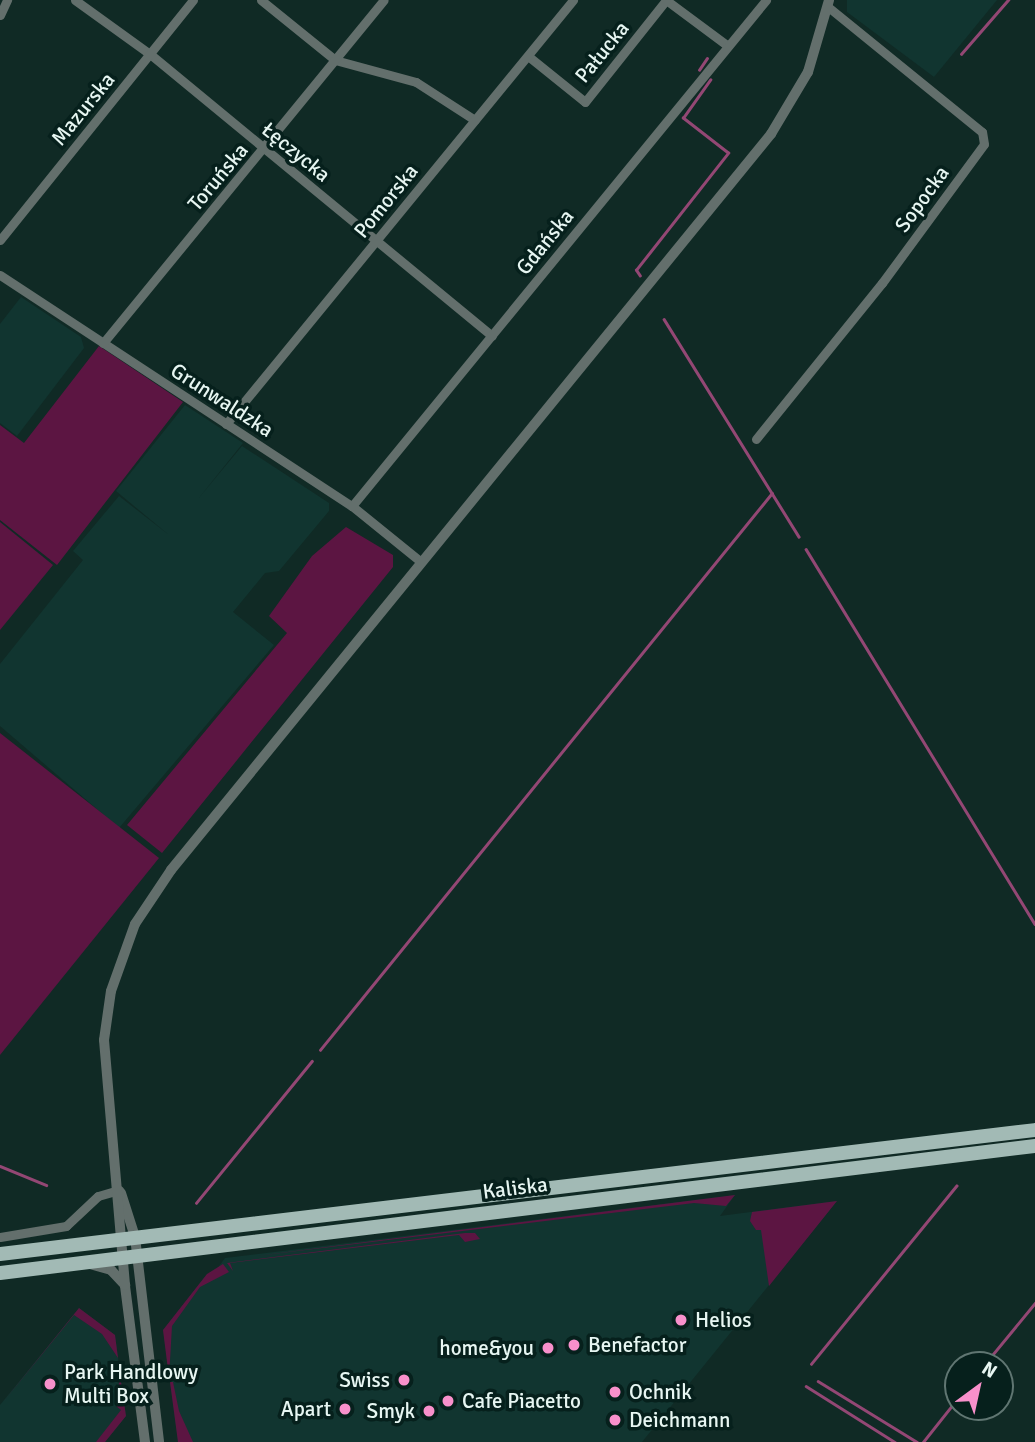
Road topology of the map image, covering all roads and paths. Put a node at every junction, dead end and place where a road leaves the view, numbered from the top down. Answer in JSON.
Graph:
{"nodes":[{"id":1,"x":7,"y":0,"type":"edge"},
{"id":2,"x":75,"y":0,"type":"edge"},
{"id":3,"x":193,"y":0,"type":"edge"},
{"id":4,"x":261,"y":0,"type":"edge"},
{"id":5,"x":384,"y":0,"type":"edge"},
{"id":6,"x":573,"y":0,"type":"edge"},
{"id":7,"x":666,"y":0,"type":"edge"},
{"id":8,"x":766,"y":0,"type":"edge"},
{"id":9,"x":829,"y":3,"type":"edge"},
{"id":10,"x":0,"y":15,"type":"edge"},
{"id":11,"x":727,"y":46,"type":"junction"},
{"id":12,"x":150,"y":54,"type":"junction"},
{"id":13,"x":528,"y":55,"type":"junction"},
{"id":14,"x":335,"y":60,"type":"junction"},
{"id":15,"x":475,"y":120,"type":"junction"},
{"id":16,"x":264,"y":149,"type":"junction"},
{"id":17,"x":377,"y":239,"type":"junction"},
{"id":18,"x":0,"y":240,"type":"edge"},
{"id":19,"x":0,"y":275,"type":"edge"},
{"id":20,"x":492,"y":336,"type":"junction"},
{"id":21,"x":103,"y":343,"type":"junction"},
{"id":22,"x":226,"y":424,"type":"junction"},
{"id":23,"x":756,"y":439,"type":"dead end"},
{"id":24,"x":352,"y":506,"type":"junction"},
{"id":25,"x":421,"y":561,"type":"junction"},
{"id":26,"x":1035,"y":1130,"type":"edge"},
{"id":27,"x":1035,"y":1146,"type":"edge"},
{"id":28,"x":119,"y":1190,"type":"junction"},
{"id":29,"x":0,"y":1237,"type":"edge"},
{"id":30,"x":128,"y":1238,"type":"junction"},
{"id":31,"x":0,"y":1254,"type":"edge"},
{"id":32,"x":129,"y":1257,"type":"junction"},
{"id":33,"x":84,"y":1263,"type":"junction"},
{"id":34,"x":0,"y":1273,"type":"edge"},
{"id":35,"x":125,"y":1285,"type":"junction"},
{"id":36,"x":145,"y":1442,"type":"edge"},
{"id":37,"x":159,"y":1442,"type":"edge"}],
"edges":[{"from":1,"to":10,"type":"street"},
{"from":2,"to":12,"type":"street","name":"Łęczycka"},
{"from":3,"to":12,"type":"street","name":"Mazurska"},
{"from":4,"to":14,"type":"street"},
{"from":5,"to":14,"type":"street","name":"Toruńska"},
{"from":6,"to":13,"type":"street","name":"Pomorska"},
{"from":7,"to":11,"type":"street"},
{"from":7,"to":13,"type":"street","name":"Pałucka"},
{"from":8,"to":11,"type":"street","name":"Gdańska"},
{"from":9,"to":23,"type":"street","name":"Sopocka"},
{"from":9,"to":25,"type":"street"},
{"from":11,"to":20,"type":"street","name":"Gdańska"},
{"from":12,"to":16,"type":"street","name":"Łęczycka"},
{"from":12,"to":18,"type":"street","name":"Mazurska"},
{"from":13,"to":15,"type":"street","name":"Pomorska"},
{"from":14,"to":15,"type":"street"},
{"from":14,"to":16,"type":"street","name":"Toruńska"},
{"from":15,"to":17,"type":"street","name":"Pomorska"},
{"from":16,"to":17,"type":"street","name":"Łęczycka"},
{"from":16,"to":21,"type":"street","name":"Toruńska"},
{"from":17,"to":20,"type":"street","name":"Łęczycka"},
{"from":17,"to":22,"type":"street","name":"Pomorska"},
{"from":19,"to":21,"type":"street","name":"Grunwaldzka"},
{"from":20,"to":24,"type":"street","name":"Gdańska"},
{"from":21,"to":22,"type":"street","name":"Grunwaldzka"},
{"from":22,"to":24,"type":"street","name":"Grunwaldzka"},
{"from":24,"to":25,"type":"street","name":"Grunwaldzka"},
{"from":25,"to":28,"type":"street"},
{"from":26,"to":30,"type":"main road","name":"Kaliska"},
{"from":27,"to":32,"type":"main road","name":"Kaliska"},
{"from":28,"to":29,"type":"street"},
{"from":28,"to":30,"type":"street"},
{"from":30,"to":31,"type":"main road","name":"Kaliska"},
{"from":30,"to":32,"type":"street"},
{"from":32,"to":33,"type":"main road","name":"Kaliska"},
{"from":32,"to":35,"type":"street"},
{"from":32,"to":37,"type":"street"},
{"from":33,"to":34,"type":"main road","name":"Kaliska"},
{"from":33,"to":35,"type":"street"},
{"from":35,"to":36,"type":"street"}]}
